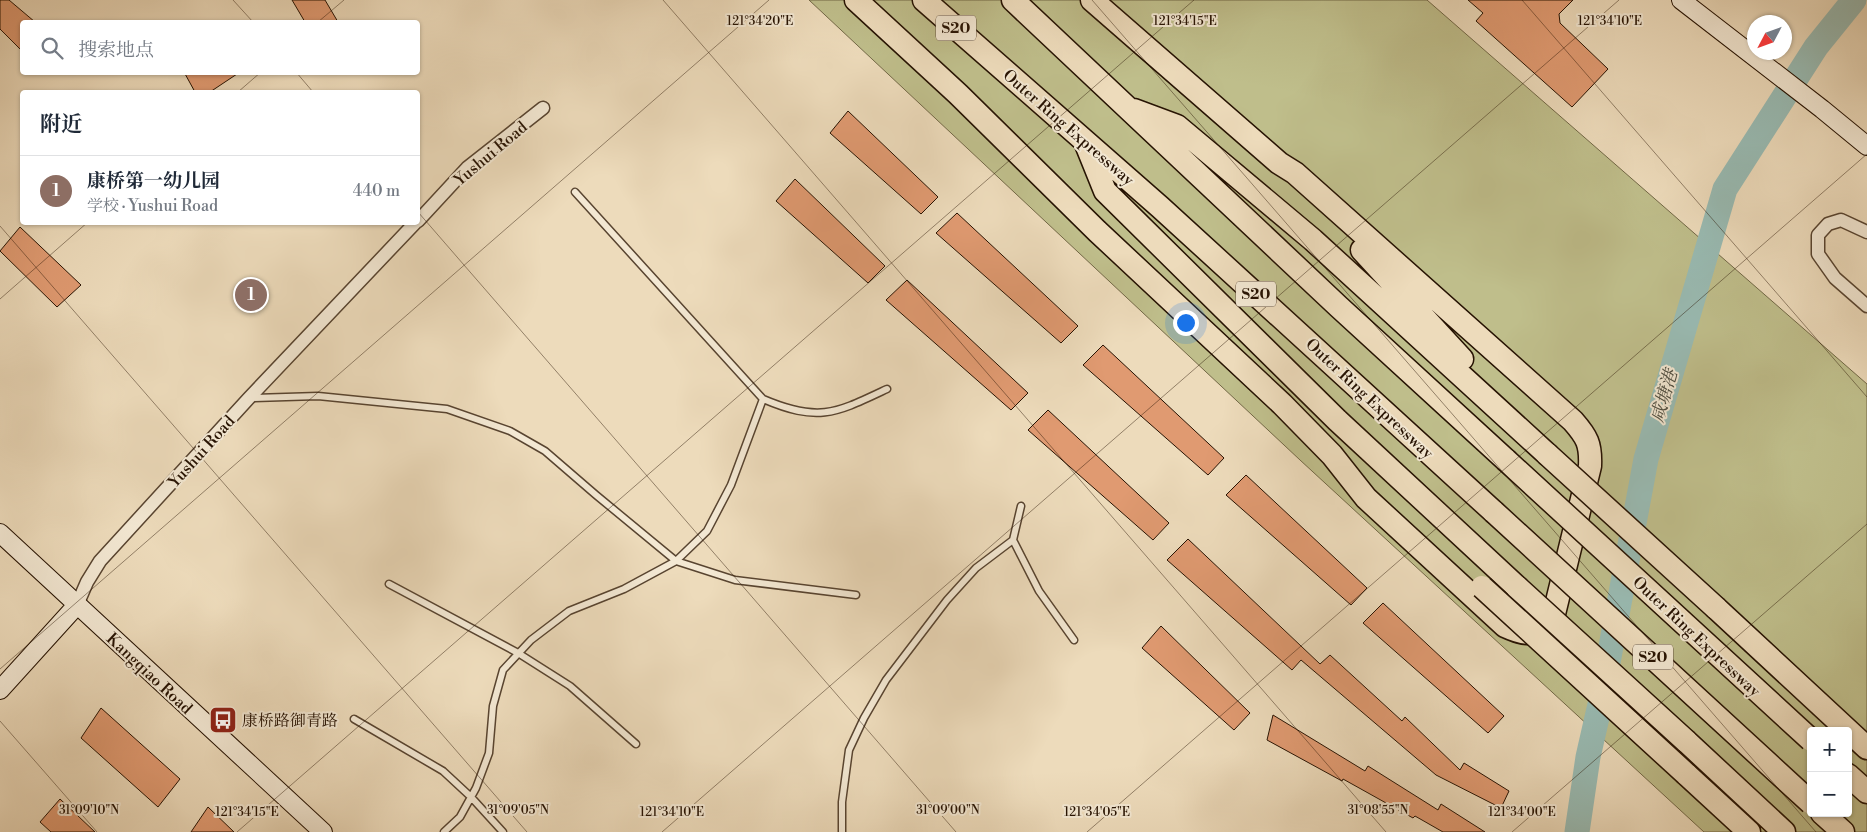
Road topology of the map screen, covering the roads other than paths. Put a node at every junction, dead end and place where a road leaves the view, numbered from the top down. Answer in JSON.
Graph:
{"nodes":[{"id":1,"x":856,"y":0,"type":"edge"},
{"id":2,"x":924,"y":0,"type":"edge"},
{"id":3,"x":1013,"y":0,"type":"edge"},
{"id":4,"x":1092,"y":0,"type":"edge"},
{"id":5,"x":1681,"y":0,"type":"edge"},
{"id":6,"x":543,"y":108,"type":"dead end"},
{"id":7,"x":1126,"y":108,"type":"junction"},
{"id":8,"x":1085,"y":141,"type":"junction"},
{"id":9,"x":1867,"y":146,"type":"edge"},
{"id":10,"x":1279,"y":164,"type":"junction"},
{"id":11,"x":575,"y":192,"type":"dead end"},
{"id":12,"x":420,"y":219,"type":"edge"},
{"id":13,"x":414,"y":225,"type":"edge"},
{"id":14,"x":1867,"y":232,"type":"edge"},
{"id":15,"x":1867,"y":306,"type":"edge"},
{"id":16,"x":1304,"y":388,"type":"junction"},
{"id":17,"x":887,"y":389,"type":"dead end"},
{"id":18,"x":249,"y":398,"type":"junction"},
{"id":19,"x":1486,"y":398,"type":"junction"},
{"id":20,"x":763,"y":399,"type":"junction"},
{"id":21,"x":1332,"y":455,"type":"junction"},
{"id":22,"x":1367,"y":481,"type":"junction"},
{"id":23,"x":1021,"y":506,"type":"dead end"},
{"id":24,"x":0,"y":534,"type":"edge"},
{"id":25,"x":1013,"y":540,"type":"junction"},
{"id":26,"x":676,"y":561,"type":"junction"},
{"id":27,"x":388,"y":584,"type":"dead end"},
{"id":28,"x":856,"y":595,"type":"dead end"},
{"id":29,"x":77,"y":605,"type":"junction"},
{"id":30,"x":1074,"y":640,"type":"dead end"},
{"id":31,"x":518,"y":654,"type":"junction"},
{"id":32,"x":0,"y":690,"type":"edge"},
{"id":33,"x":354,"y":719,"type":"dead end"},
{"id":34,"x":1807,"y":736,"type":"edge"},
{"id":35,"x":636,"y":744,"type":"dead end"},
{"id":36,"x":1867,"y":748,"type":"edge"},
{"id":37,"x":1852,"y":779,"type":"edge"},
{"id":38,"x":1867,"y":792,"type":"edge"},
{"id":39,"x":470,"y":797,"type":"junction"},
{"id":40,"x":1807,"y":799,"type":"edge"},
{"id":41,"x":1826,"y":817,"type":"edge"},
{"id":42,"x":323,"y":832,"type":"edge"},
{"id":43,"x":444,"y":832,"type":"edge"},
{"id":44,"x":503,"y":832,"type":"edge"},
{"id":45,"x":842,"y":832,"type":"edge"},
{"id":46,"x":1749,"y":832,"type":"edge"},
{"id":47,"x":1784,"y":832,"type":"edge"},
{"id":48,"x":1843,"y":832,"type":"edge"}],
"edges":[{"from":1,"to":21,"type":"highway"},
{"from":2,"to":8,"type":"highway","name":"Outer Ring Expressway","number":"S20"},
{"from":3,"to":7,"type":"highway","name":"Outer Ring Expressway","number":"S20"},
{"from":4,"to":10,"type":"highway"},
{"from":5,"to":9,"type":"main road"},
{"from":6,"to":12,"type":"street","name":"Yushui Road"},
{"from":7,"to":19,"type":"highway"},
{"from":7,"to":34,"type":"highway","name":"Outer Ring Expressway","number":"S20","bridge":true},
{"from":8,"to":16,"type":"highway"},
{"from":8,"to":40,"type":"highway","name":"Outer Ring Expressway","number":"S20","bridge":true},
{"from":10,"to":19,"type":"highway"},
{"from":10,"to":21,"type":"highway"},
{"from":11,"to":20,"type":"lane"},
{"from":13,"to":18,"type":"street","name":"Yushui Road"},
{"from":14,"to":15,"type":"street"},
{"from":16,"to":22,"type":"highway"},
{"from":16,"to":47,"type":"highway","bridge":true},
{"from":17,"to":20,"type":"lane"},
{"from":18,"to":26,"type":"lane"},
{"from":18,"to":29,"type":"street","name":"Yushui Road"},
{"from":19,"to":36,"type":"highway","bridge":true},
{"from":20,"to":26,"type":"lane"},
{"from":21,"to":22,"type":"highway"},
{"from":22,"to":46,"type":"highway","bridge":true},
{"from":23,"to":25,"type":"lane"},
{"from":24,"to":29,"type":"main road","name":"Kangqiao Road"},
{"from":25,"to":30,"type":"lane"},
{"from":25,"to":45,"type":"lane"},
{"from":26,"to":28,"type":"lane"},
{"from":26,"to":31,"type":"lane"},
{"from":27,"to":31,"type":"lane"},
{"from":29,"to":32,"type":"main road","name":"Yushui Road"},
{"from":29,"to":42,"type":"main road","name":"Kangqiao Road"},
{"from":31,"to":35,"type":"lane"},
{"from":31,"to":39,"type":"lane"},
{"from":33,"to":39,"type":"lane"},
{"from":37,"to":38,"type":"highway"},
{"from":39,"to":43,"type":"lane"},
{"from":39,"to":44,"type":"lane"},
{"from":41,"to":48,"type":"highway"}]}
